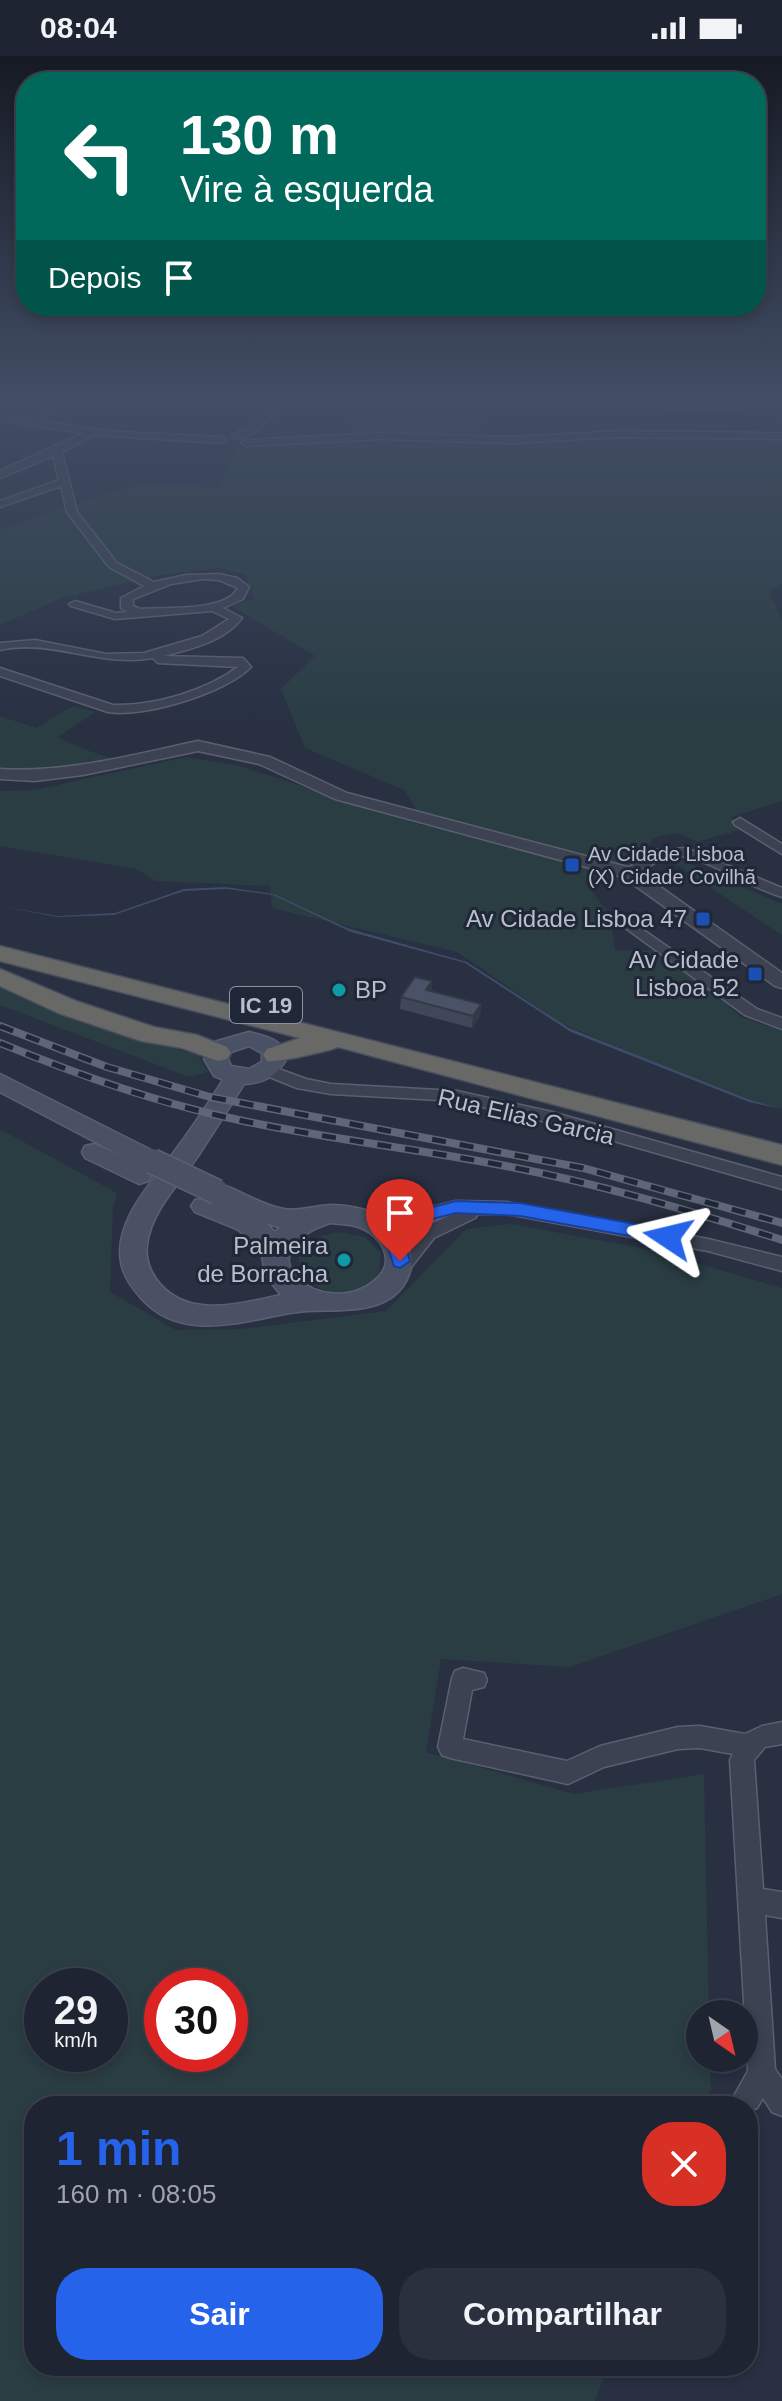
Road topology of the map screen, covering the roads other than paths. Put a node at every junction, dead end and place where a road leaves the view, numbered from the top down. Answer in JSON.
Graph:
{"nodes":[{"id":1,"x":71,"y":507,"type":"edge"},
{"id":2,"x":153,"y":586,"type":"junction"},
{"id":3,"x":75,"y":604,"type":"dead end"},
{"id":4,"x":214,"y":608,"type":"junction"},
{"id":5,"x":155,"y":611,"type":"junction"},
{"id":6,"x":0,"y":647,"type":"edge"},
{"id":7,"x":149,"y":658,"type":"junction"},
{"id":8,"x":0,"y":672,"type":"edge"},
{"id":9,"x":0,"y":774,"type":"edge"},
{"id":10,"x":740,"y":822,"type":"dead end"},
{"id":11,"x":782,"y":850,"type":"edge"},
{"id":12,"x":629,"y":873,"type":"junction"},
{"id":13,"x":782,"y":893,"type":"edge"},
{"id":14,"x":629,"y":924,"type":"dead end"},
{"id":15,"x":0,"y":940,"type":"edge"},
{"id":16,"x":0,"y":953,"type":"edge"},
{"id":17,"x":0,"y":977,"type":"edge"},
{"id":18,"x":782,"y":982,"type":"edge"},
{"id":19,"x":782,"y":1024,"type":"edge"},
{"id":20,"x":345,"y":1041,"type":"junction"},
{"id":21,"x":218,"y":1053,"type":"junction"},
{"id":22,"x":272,"y":1063,"type":"junction"},
{"id":23,"x":237,"y":1077,"type":"junction"},
{"id":24,"x":0,"y":1082,"type":"edge"},
{"id":25,"x":0,"y":1100,"type":"edge"},
{"id":26,"x":774,"y":1133,"type":"edge"},
{"id":27,"x":782,"y":1155,"type":"edge"},
{"id":28,"x":145,"y":1168,"type":"junction"},
{"id":29,"x":782,"y":1183,"type":"edge"},
{"id":30,"x":211,"y":1199,"type":"junction"},
{"id":31,"x":495,"y":1208,"type":"junction"},
{"id":32,"x":314,"y":1217,"type":"junction"},
{"id":33,"x":378,"y":1223,"type":"junction"},
{"id":34,"x":276,"y":1263,"type":"junction"},
{"id":35,"x":782,"y":1264,"type":"edge"},
{"id":36,"x":398,"y":1270,"type":"junction"},
{"id":37,"x":314,"y":1301,"type":"junction"},
{"id":38,"x":225,"y":1316,"type":"junction"},
{"id":39,"x":476,"y":1680,"type":"dead end"},
{"id":40,"x":782,"y":1733,"type":"edge"},
{"id":41,"x":748,"y":1746,"type":"junction"},
{"id":42,"x":752,"y":1900,"type":"junction"},
{"id":43,"x":782,"y":1905,"type":"edge"},
{"id":44,"x":762,"y":2074,"type":"junction"},
{"id":45,"x":748,"y":2096,"type":"edge"},
{"id":46,"x":782,"y":2102,"type":"edge"}],
"edges":[{"from":1,"to":2,"type":"street"},
{"from":2,"to":4,"type":"street"},
{"from":2,"to":5,"type":"street"},
{"from":3,"to":5,"type":"street"},
{"from":4,"to":5,"type":"street"},
{"from":4,"to":7,"type":"street"},
{"from":6,"to":7,"type":"street"},
{"from":7,"to":8,"type":"street"},
{"from":9,"to":12,"type":"street"},
{"from":10,"to":11,"type":"street"},
{"from":12,"to":13,"type":"street"},
{"from":12,"to":18,"type":"street"},
{"from":14,"to":19,"type":"street"},
{"from":15,"to":26,"type":"highway","number":"IC 19"},
{"from":16,"to":20,"type":"highway","number":"IC 19"},
{"from":17,"to":21,"type":"highway"},
{"from":20,"to":22,"type":"highway"},
{"from":20,"to":27,"type":"highway","number":"IC 19"},
{"from":21,"to":22,"type":"main road"},
{"from":21,"to":23,"type":"main road"},
{"from":22,"to":23,"type":"main road"},
{"from":22,"to":29,"type":"street","name":"Rua Elias Garcia"},
{"from":23,"to":38,"type":"main road"},
{"from":24,"to":28,"type":"main road"},
{"from":25,"to":28,"type":"main road"},
{"from":28,"to":30,"type":"main road"},
{"from":30,"to":32,"type":"main road"},
{"from":30,"to":34,"type":"main road"},
{"from":31,"to":33,"type":"street"},
{"from":31,"to":35,"type":"street"},
{"from":31,"to":36,"type":"street"},
{"from":32,"to":33,"type":"main road"},
{"from":32,"to":34,"type":"main road"},
{"from":33,"to":36,"type":"main road"},
{"from":34,"to":37,"type":"main road"},
{"from":34,"to":38,"type":"main road"},
{"from":36,"to":37,"type":"main road"},
{"from":37,"to":38,"type":"main road"},
{"from":39,"to":41,"type":"street"},
{"from":40,"to":41,"type":"street"},
{"from":41,"to":42,"type":"street"},
{"from":42,"to":43,"type":"street"},
{"from":42,"to":44,"type":"street"},
{"from":44,"to":45,"type":"street"},
{"from":44,"to":46,"type":"street"}]}
